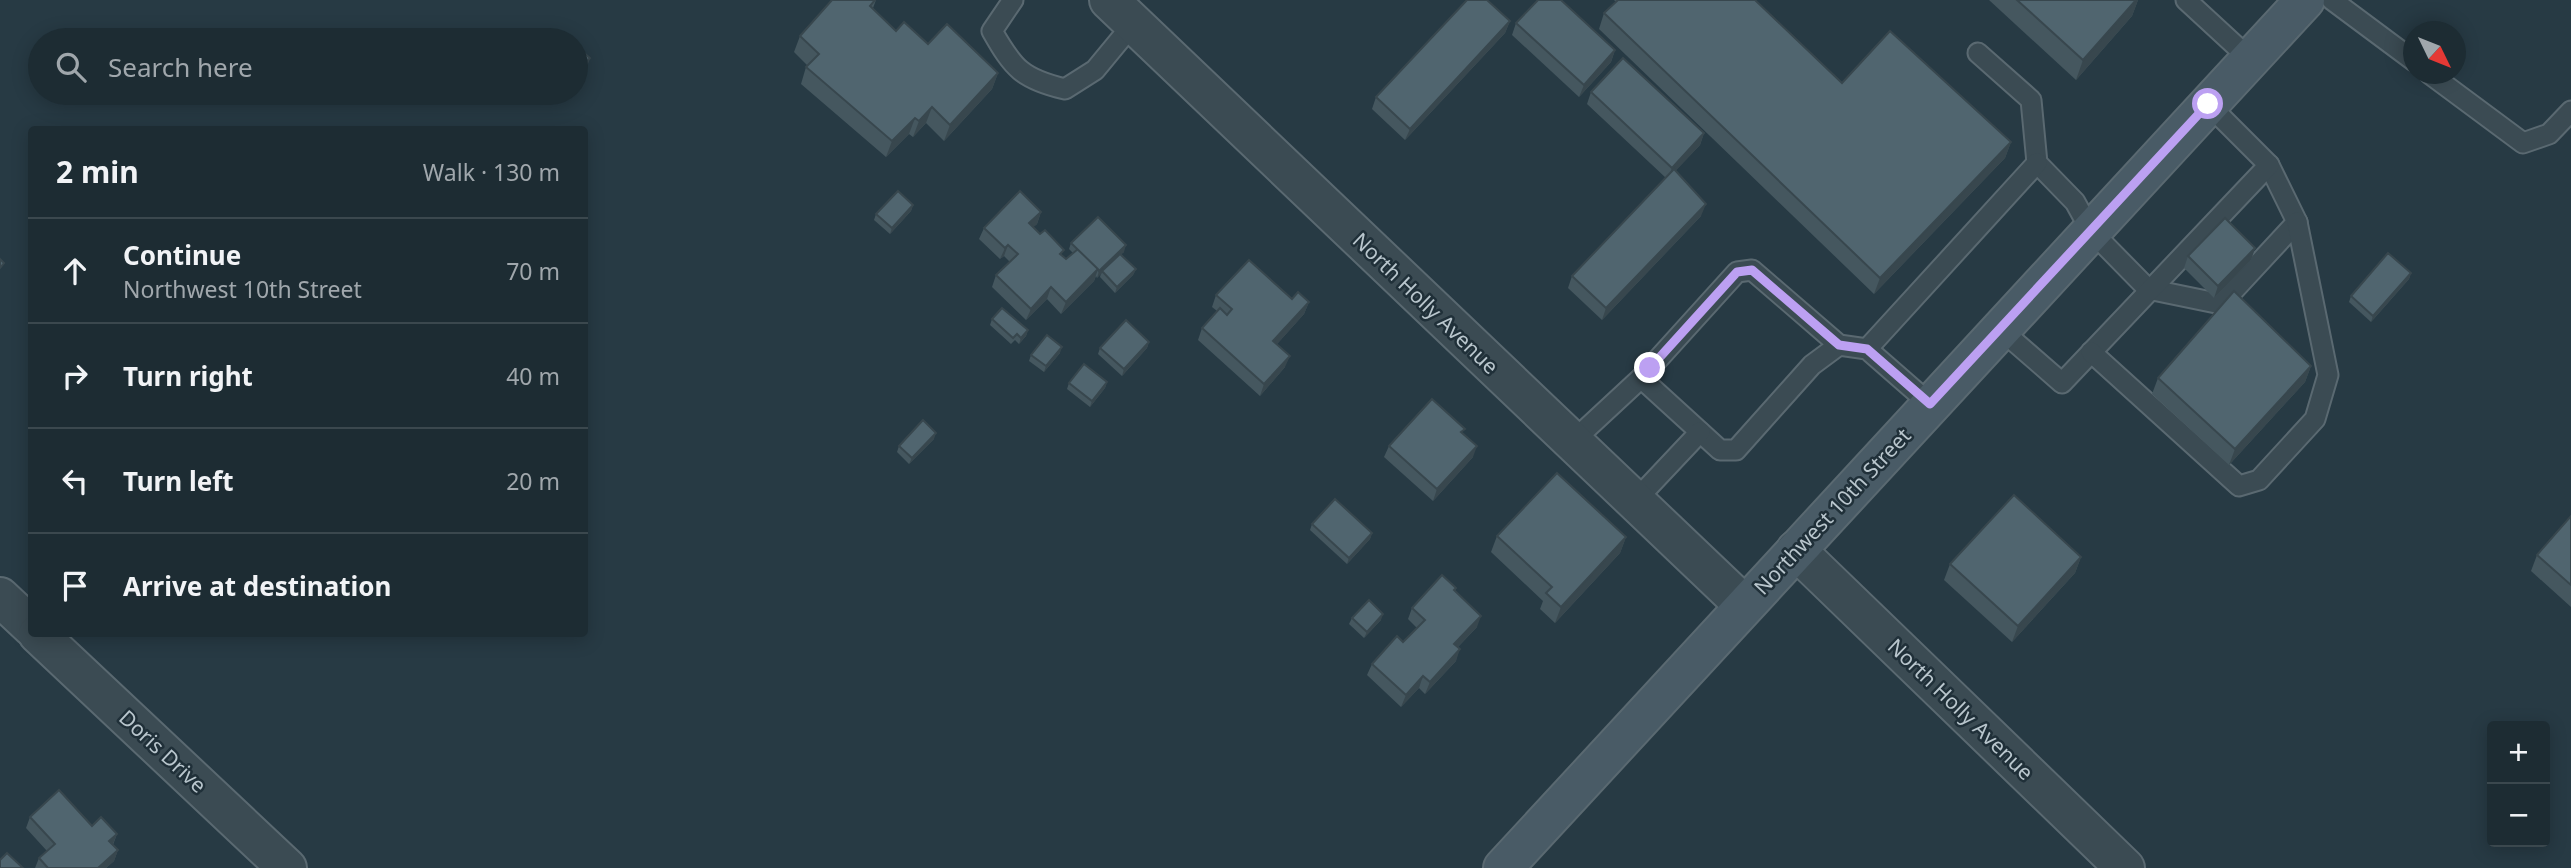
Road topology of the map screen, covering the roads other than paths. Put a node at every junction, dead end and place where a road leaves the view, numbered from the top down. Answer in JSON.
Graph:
{"nodes":[{"id":1,"x":1013,"y":0,"type":"edge"},
{"id":2,"x":2186,"y":0,"type":"edge"},
{"id":3,"x":2305,"y":0,"type":"edge"},
{"id":4,"x":2332,"y":0,"type":"edge"},
{"id":5,"x":1121,"y":12,"type":"edge"},
{"id":6,"x":1978,"y":53,"type":"dead end"},
{"id":7,"x":2403,"y":53,"type":"edge"},
{"id":8,"x":2249,"y":59,"type":"junction"},
{"id":9,"x":2443,"y":84,"type":"edge"},
{"id":10,"x":2208,"y":104,"type":"junction"},
{"id":11,"x":2571,"y":111,"type":"edge"},
{"id":12,"x":2037,"y":163,"type":"junction"},
{"id":13,"x":2269,"y":165,"type":"junction"},
{"id":14,"x":2297,"y":222,"type":"junction"},
{"id":15,"x":2091,"y":231,"type":"junction"},
{"id":16,"x":2148,"y":289,"type":"junction"},
{"id":17,"x":2000,"y":329,"type":"junction"},
{"id":18,"x":1839,"y":345,"type":"junction"},
{"id":19,"x":1867,"y":349,"type":"junction"},
{"id":20,"x":2091,"y":352,"type":"junction"},
{"id":21,"x":1641,"y":378,"type":"junction"},
{"id":22,"x":1930,"y":404,"type":"junction"},
{"id":23,"x":1700,"y":432,"type":"junction"},
{"id":24,"x":1572,"y":442,"type":"junction"},
{"id":25,"x":1635,"y":502,"type":"junction"},
{"id":26,"x":1796,"y":550,"type":"junction"},
{"id":27,"x":0,"y":597,"type":"edge"},
{"id":28,"x":1744,"y":605,"type":"junction"},
{"id":29,"x":28,"y":623,"type":"edge"},
{"id":30,"x":41,"y":637,"type":"edge"},
{"id":31,"x":287,"y":868,"type":"edge"},
{"id":32,"x":1503,"y":868,"type":"edge"},
{"id":33,"x":2125,"y":868,"type":"edge"}],
"edges":[{"from":1,"to":5,"type":"lane"},
{"from":2,"to":8,"type":"lane"},
{"from":3,"to":8,"type":"main road","name":"Northwest 10th Street"},
{"from":4,"to":7,"type":"lane"},
{"from":5,"to":24,"type":"street","name":"North Holly Avenue"},
{"from":6,"to":12,"type":"lane"},
{"from":8,"to":10,"type":"main road","name":"Northwest 10th Street"},
{"from":9,"to":11,"type":"lane"},
{"from":10,"to":13,"type":"lane"},
{"from":10,"to":15,"type":"main road","name":"Northwest 10th Street"},
{"from":12,"to":15,"type":"lane"},
{"from":12,"to":19,"type":"lane"},
{"from":13,"to":14,"type":"lane"},
{"from":13,"to":16,"type":"lane"},
{"from":14,"to":16,"type":"lane"},
{"from":14,"to":20,"type":"lane"},
{"from":15,"to":16,"type":"lane"},
{"from":15,"to":17,"type":"main road","name":"Northwest 10th Street"},
{"from":16,"to":20,"type":"lane"},
{"from":17,"to":20,"type":"lane"},
{"from":17,"to":22,"type":"main road","name":"Northwest 10th Street"},
{"from":18,"to":19,"type":"lane"},
{"from":18,"to":21,"type":"lane"},
{"from":18,"to":23,"type":"lane"},
{"from":19,"to":22,"type":"lane"},
{"from":21,"to":23,"type":"lane"},
{"from":21,"to":24,"type":"lane"},
{"from":22,"to":26,"type":"main road","name":"Northwest 10th Street"},
{"from":23,"to":25,"type":"lane"},
{"from":24,"to":25,"type":"street","name":"North Holly Avenue"},
{"from":25,"to":28,"type":"street","name":"North Holly Avenue"},
{"from":26,"to":28,"type":"main road","name":"Northwest 10th Street"},
{"from":26,"to":33,"type":"street","name":"North Holly Avenue"},
{"from":27,"to":29,"type":"street"},
{"from":28,"to":32,"type":"main road","name":"Northwest 10th Street"},
{"from":30,"to":31,"type":"street","name":"Doris Drive"}]}
